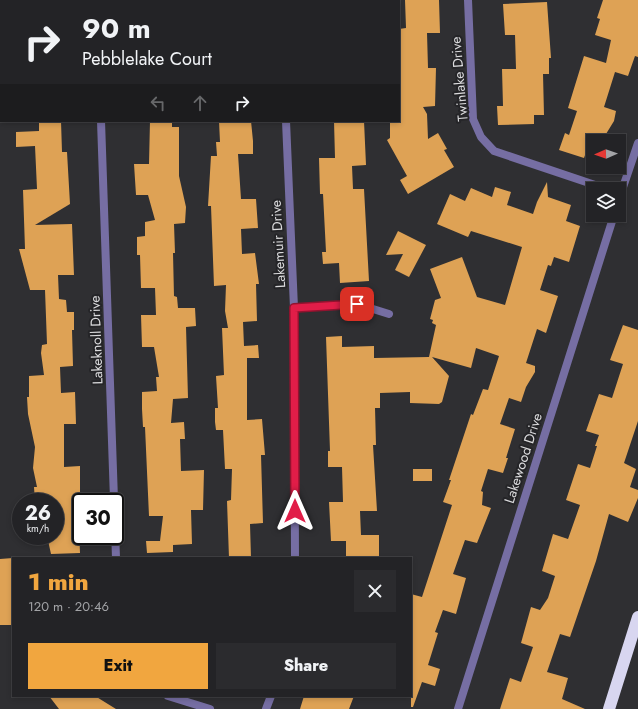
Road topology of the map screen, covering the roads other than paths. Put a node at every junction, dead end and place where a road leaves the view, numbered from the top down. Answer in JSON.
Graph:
{"nodes":[{"id":1,"x":468,"y":0,"type":"edge"},
{"id":2,"x":100,"y":122,"type":"edge"},
{"id":3,"x":286,"y":122,"type":"edge"},
{"id":4,"x":638,"y":143,"type":"edge"},
{"id":5,"x":586,"y":182,"type":"edge"},
{"id":6,"x":624,"y":182,"type":"edge"},
{"id":7,"x":612,"y":222,"type":"edge"},
{"id":8,"x":294,"y":308,"type":"junction"},
{"id":9,"x":389,"y":314,"type":"dead end"},
{"id":10,"x":116,"y":557,"type":"edge"},
{"id":11,"x":296,"y":557,"type":"edge"},
{"id":12,"x":638,"y":617,"type":"edge"},
{"id":13,"x":171,"y":697,"type":"edge"},
{"id":14,"x":271,"y":697,"type":"edge"},
{"id":15,"x":210,"y":709,"type":"edge"},
{"id":16,"x":266,"y":709,"type":"edge"},
{"id":17,"x":458,"y":709,"type":"edge"},
{"id":18,"x":609,"y":709,"type":"edge"}],
"edges":[{"from":1,"to":5,"type":"street","name":"Twinlake Drive"},
{"from":2,"to":10,"type":"street","name":"Lakeknoll Drive"},
{"from":3,"to":8,"type":"street","name":"Lakemuir Drive"},
{"from":4,"to":6,"type":"street"},
{"from":7,"to":17,"type":"street","name":"Lakewood Drive"},
{"from":8,"to":9,"type":"street"},
{"from":8,"to":11,"type":"street","name":"Lakemuir Drive"},
{"from":12,"to":18,"type":"highway"},
{"from":13,"to":15,"type":"street"},
{"from":14,"to":16,"type":"street"}]}
